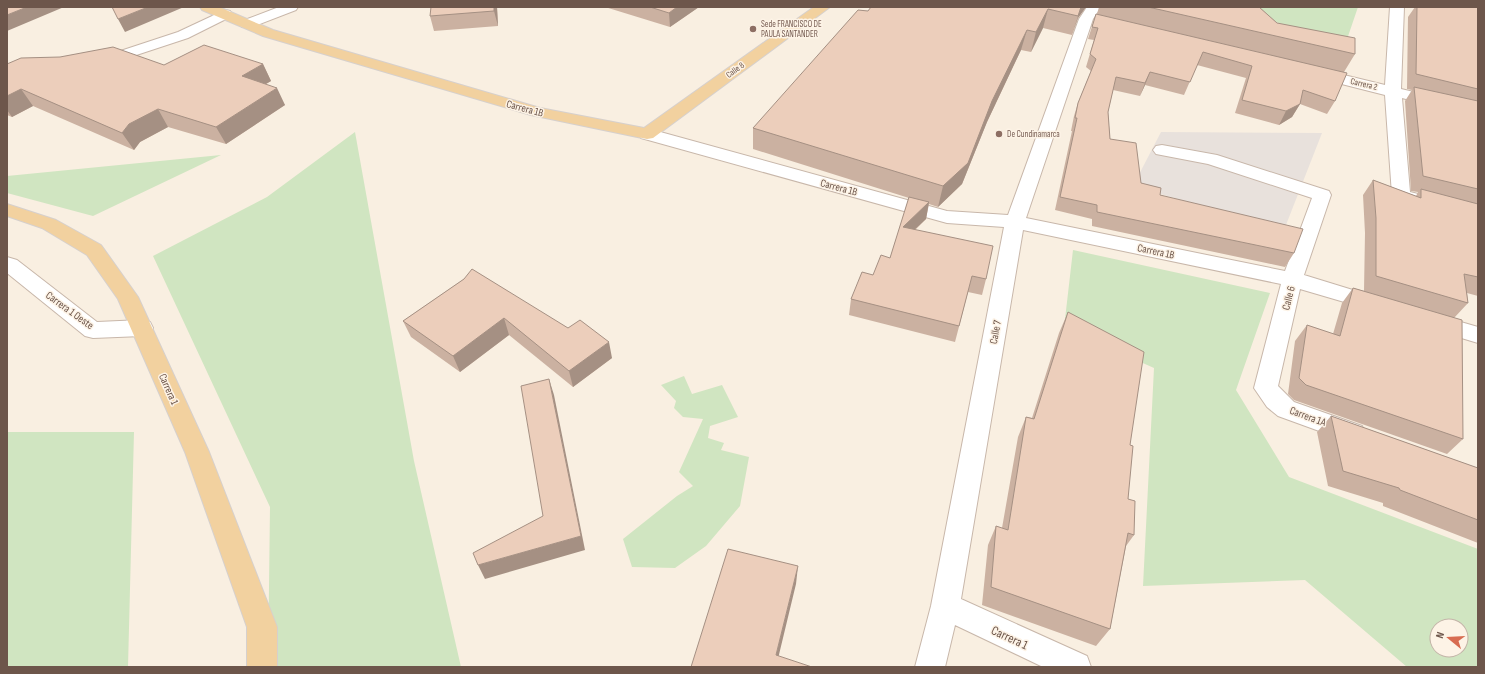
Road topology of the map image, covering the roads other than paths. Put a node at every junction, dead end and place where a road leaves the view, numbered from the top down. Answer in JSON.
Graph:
{"nodes":[{"id":1,"x":207,"y":7,"type":"edge"},
{"id":2,"x":291,"y":7,"type":"edge"},
{"id":3,"x":823,"y":7,"type":"edge"},
{"id":4,"x":1397,"y":7,"type":"edge"},
{"id":5,"x":225,"y":14,"type":"junction"},
{"id":6,"x":1094,"y":16,"type":"edge"},
{"id":7,"x":247,"y":24,"type":"junction"},
{"id":8,"x":88,"y":65,"type":"edge"},
{"id":9,"x":1301,"y":69,"type":"edge"},
{"id":10,"x":1393,"y":91,"type":"junction"},
{"id":11,"x":1478,"y":112,"type":"edge"},
{"id":12,"x":647,"y":134,"type":"junction"},
{"id":13,"x":1162,"y":150,"type":"dead end"},
{"id":14,"x":7,"y":210,"type":"edge"},
{"id":15,"x":1478,"y":215,"type":"edge"},
{"id":16,"x":1016,"y":222,"type":"junction"},
{"id":17,"x":7,"y":264,"type":"edge"},
{"id":18,"x":1292,"y":279,"type":"junction"},
{"id":19,"x":1389,"y":308,"type":"edge"},
{"id":20,"x":1419,"y":317,"type":"edge"},
{"id":21,"x":142,"y":328,"type":"junction"},
{"id":22,"x":1478,"y":335,"type":"edge"},
{"id":23,"x":1275,"y":400,"type":"joint"},
{"id":24,"x":1375,"y":440,"type":"edge"},
{"id":25,"x":945,"y":606,"type":"junction"},
{"id":26,"x":262,"y":667,"type":"edge"},
{"id":27,"x":930,"y":667,"type":"edge"},
{"id":28,"x":1076,"y":667,"type":"edge"}],
"edges":[{"from":1,"to":5,"type":"main road","name":"Carrera 1B"},
{"from":2,"to":7,"type":"street"},
{"from":3,"to":12,"type":"main road","name":"Calle 8"},
{"from":4,"to":10,"type":"street"},
{"from":5,"to":7,"type":"main road","name":"Carrera 1B"},
{"from":5,"to":8,"type":"street"},
{"from":6,"to":16,"type":"street","name":"Calle 7"},
{"from":7,"to":12,"type":"main road","name":"Carrera 1B"},
{"from":9,"to":10,"type":"street","name":"Carrera 2"},
{"from":10,"to":11,"type":"street","name":"Carrera 2"},
{"from":10,"to":15,"type":"street"},
{"from":12,"to":16,"type":"street","name":"Carrera 1B"},
{"from":13,"to":18,"type":"street","name":"Calle 6"},
{"from":14,"to":21,"type":"main road","name":"Carrera 1"},
{"from":16,"to":18,"type":"street","name":"Carrera 1B"},
{"from":16,"to":25,"type":"street","name":"Calle 7"},
{"from":17,"to":21,"type":"street","name":"Carrera 1 Oeste"},
{"from":18,"to":19,"type":"street","name":"Carrera 1B"},
{"from":18,"to":23,"type":"street","name":"Calle 6"},
{"from":20,"to":22,"type":"street"},
{"from":21,"to":26,"type":"main road","name":"Carrera 1"},
{"from":23,"to":24,"type":"street","name":"Carrera 1A"},
{"from":25,"to":27,"type":"street","name":"Calle 7"},
{"from":25,"to":28,"type":"street","name":"Carrera 1"}]}
